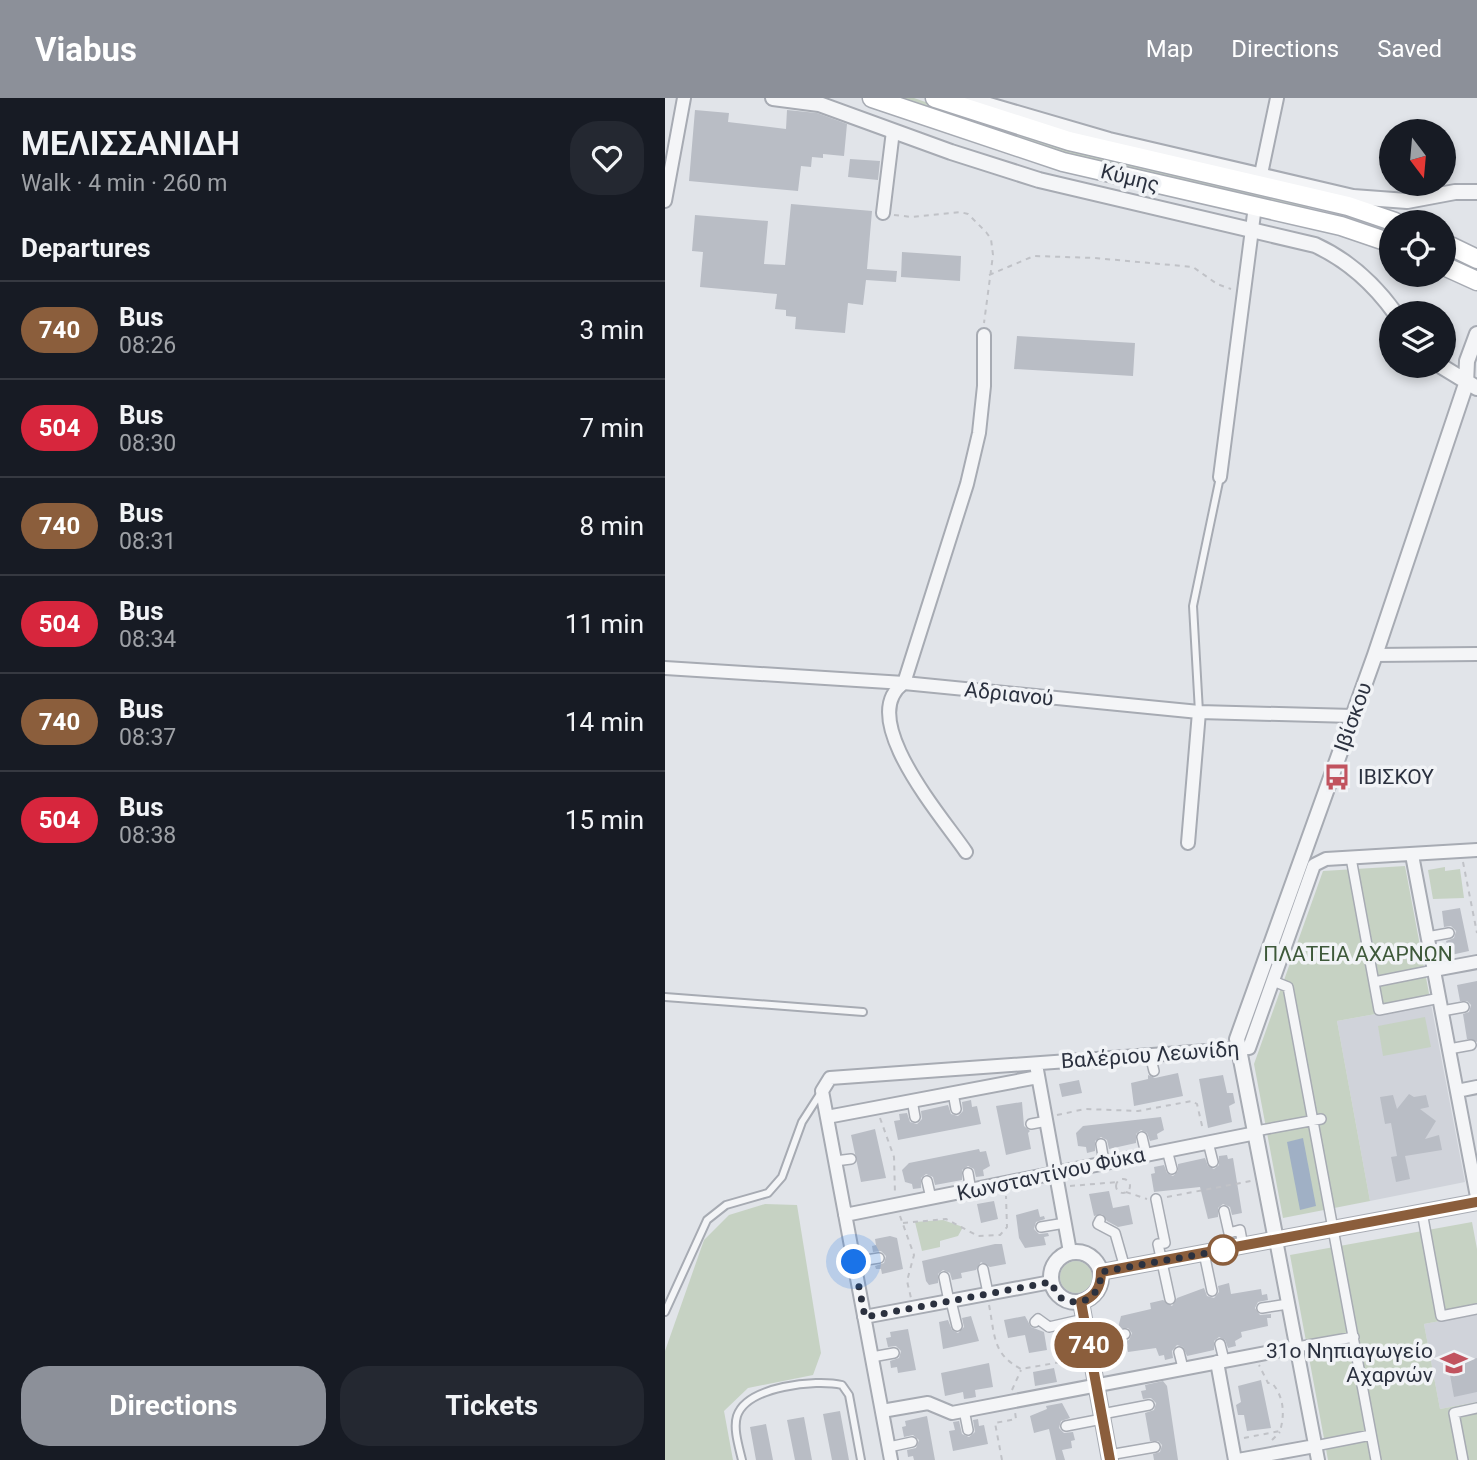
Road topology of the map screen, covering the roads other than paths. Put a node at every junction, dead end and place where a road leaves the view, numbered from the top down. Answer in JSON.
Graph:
{"nodes":[{"id":1,"x":684,"y":98,"type":"edge"},
{"id":2,"x":773,"y":98,"type":"edge"},
{"id":3,"x":872,"y":98,"type":"edge"},
{"id":4,"x":935,"y":98,"type":"edge"},
{"id":5,"x":965,"y":98,"type":"edge"},
{"id":6,"x":1277,"y":98,"type":"edge"},
{"id":7,"x":893,"y":131,"type":"junction"},
{"id":8,"x":1261,"y":174,"type":"junction"},
{"id":9,"x":1477,"y":192,"type":"edge"},
{"id":10,"x":665,"y":201,"type":"edge"},
{"id":11,"x":1255,"y":206,"type":"junction"},
{"id":12,"x":883,"y":213,"type":"road end"},
{"id":13,"x":1379,"y":217,"type":"edge"},
{"id":14,"x":1251,"y":228,"type":"junction"},
{"id":15,"x":1379,"y":239,"type":"edge"},
{"id":16,"x":1456,"y":248,"type":"edge"},
{"id":17,"x":1477,"y":258,"type":"edge"},
{"id":18,"x":1456,"y":272,"type":"edge"},
{"id":19,"x":1477,"y":281,"type":"edge"},
{"id":20,"x":1386,"y":301,"type":"edge"},
{"id":21,"x":1477,"y":334,"type":"edge"},
{"id":22,"x":984,"y":335,"type":"road end"},
{"id":23,"x":1477,"y":371,"type":"edge"},
{"id":24,"x":1456,"y":376,"type":"edge"},
{"id":25,"x":1472,"y":386,"type":"edge"},
{"id":26,"x":1220,"y":477,"type":"joint"},
{"id":27,"x":1477,"y":654,"type":"edge"},
{"id":28,"x":1374,"y":655,"type":"junction"},
{"id":29,"x":665,"y":668,"type":"edge"},
{"id":30,"x":904,"y":683,"type":"junction"},
{"id":31,"x":1199,"y":712,"type":"junction"},
{"id":32,"x":1353,"y":716,"type":"junction"},
{"id":33,"x":1188,"y":843,"type":"dead end"},
{"id":34,"x":1477,"y":850,"type":"edge"},
{"id":35,"x":967,"y":852,"type":"dead end"},
{"id":36,"x":1412,"y":855,"type":"junction"},
{"id":37,"x":1351,"y":858,"type":"junction"},
{"id":38,"x":1449,"y":933,"type":"dead end"},
{"id":39,"x":1427,"y":937,"type":"junction"},
{"id":40,"x":1477,"y":962,"type":"edge"},
{"id":41,"x":1434,"y":970,"type":"junction"},
{"id":42,"x":1273,"y":981,"type":"junction"},
{"id":43,"x":1374,"y":982,"type":"junction"},
{"id":44,"x":665,"y":998,"type":"edge"},
{"id":45,"x":1440,"y":998,"type":"junction"},
{"id":46,"x":1464,"y":1007,"type":"dead end"},
{"id":47,"x":1442,"y":1011,"type":"junction"},
{"id":48,"x":863,"y":1012,"type":"dead end"},
{"id":49,"x":1471,"y":1045,"type":"dead end"},
{"id":50,"x":1239,"y":1049,"type":"junction"},
{"id":51,"x":1449,"y":1049,"type":"junction"},
{"id":52,"x":1150,"y":1055,"type":"junction"},
{"id":53,"x":1037,"y":1070,"type":"junction"},
{"id":54,"x":1154,"y":1070,"type":"dead end"},
{"id":55,"x":1477,"y":1087,"type":"edge"},
{"id":56,"x":823,"y":1088,"type":"junction"},
{"id":57,"x":1457,"y":1091,"type":"junction"},
{"id":58,"x":953,"y":1093,"type":"junction"},
{"id":59,"x":912,"y":1100,"type":"junction"},
{"id":60,"x":956,"y":1109,"type":"dead end"},
{"id":61,"x":827,"y":1116,"type":"junction"},
{"id":62,"x":915,"y":1117,"type":"dead end"},
{"id":63,"x":1046,"y":1120,"type":"junction"},
{"id":64,"x":1317,"y":1120,"type":"junction"},
{"id":65,"x":1031,"y":1124,"type":"dead end"},
{"id":66,"x":1256,"y":1132,"type":"junction"},
{"id":67,"x":1142,"y":1137,"type":"dead end"},
{"id":68,"x":1471,"y":1137,"type":"edge"},
{"id":69,"x":1207,"y":1142,"type":"junction"},
{"id":70,"x":1101,"y":1144,"type":"dead end"},
{"id":71,"x":1167,"y":1150,"type":"junction"},
{"id":72,"x":1146,"y":1154,"type":"junction"},
{"id":73,"x":851,"y":1158,"type":"dead end"},
{"id":74,"x":835,"y":1161,"type":"junction"},
{"id":75,"x":1104,"y":1162,"type":"junction"},
{"id":76,"x":1213,"y":1162,"type":"dead end"},
{"id":77,"x":1173,"y":1169,"type":"dead end"},
{"id":78,"x":1056,"y":1171,"type":"junction"},
{"id":79,"x":968,"y":1173,"type":"dead end"},
{"id":80,"x":927,"y":1181,"type":"dead end"},
{"id":81,"x":971,"y":1191,"type":"junction"},
{"id":82,"x":931,"y":1198,"type":"junction"},
{"id":83,"x":1156,"y":1199,"type":"road end"},
{"id":84,"x":1477,"y":1199,"type":"edge"},
{"id":85,"x":1224,"y":1211,"type":"dead end"},
{"id":86,"x":1422,"y":1212,"type":"junction"},
{"id":87,"x":845,"y":1214,"type":"junction"},
{"id":88,"x":1100,"y":1220,"type":"dead end"},
{"id":89,"x":1065,"y":1223,"type":"junction"},
{"id":90,"x":1041,"y":1227,"type":"dead end"},
{"id":91,"x":1333,"y":1229,"type":"junction"},
{"id":92,"x":1276,"y":1240,"type":"junction"},
{"id":93,"x":1243,"y":1246,"type":"junction"},
{"id":94,"x":1070,"y":1252,"type":"junction"},
{"id":95,"x":1204,"y":1253,"type":"junction"},
{"id":96,"x":879,"y":1258,"type":"dead end"},
{"id":97,"x":1162,"y":1261,"type":"junction"},
{"id":98,"x":854,"y":1262,"type":"junction"},
{"id":99,"x":1125,"y":1268,"type":"junction"},
{"id":100,"x":983,"y":1269,"type":"dead end"},
{"id":101,"x":1101,"y":1272,"type":"junction"},
{"id":102,"x":944,"y":1277,"type":"dead end"},
{"id":103,"x":1051,"y":1282,"type":"junction"},
{"id":104,"x":1212,"y":1291,"type":"dead end"},
{"id":105,"x":988,"y":1294,"type":"junction"},
{"id":106,"x":1170,"y":1299,"type":"dead end"},
{"id":107,"x":950,"y":1301,"type":"junction"},
{"id":108,"x":1081,"y":1302,"type":"junction"},
{"id":109,"x":1289,"y":1304,"type":"junction"},
{"id":110,"x":1262,"y":1308,"type":"dead end"},
{"id":111,"x":1477,"y":1309,"type":"edge"},
{"id":112,"x":665,"y":1312,"type":"edge"},
{"id":113,"x":865,"y":1317,"type":"junction"},
{"id":114,"x":1084,"y":1319,"type":"junction"},
{"id":115,"x":1035,"y":1322,"type":"dead end"},
{"id":116,"x":957,"y":1326,"type":"dead end"},
{"id":117,"x":1125,"y":1334,"type":"dead end"},
{"id":118,"x":1354,"y":1337,"type":"junction"},
{"id":119,"x":1088,"y":1341,"type":"junction"},
{"id":120,"x":1220,"y":1344,"type":"dead end"},
{"id":121,"x":1297,"y":1347,"type":"junction"},
{"id":122,"x":1179,"y":1352,"type":"dead end"},
{"id":123,"x":894,"y":1353,"type":"dead end"},
{"id":124,"x":872,"y":1357,"type":"junction"},
{"id":125,"x":1220,"y":1361,"type":"junction"},
{"id":126,"x":1183,"y":1368,"type":"junction"},
{"id":127,"x":1096,"y":1385,"type":"junction"},
{"id":128,"x":970,"y":1405,"type":"junction"},
{"id":129,"x":1149,"y":1405,"type":"dead end"},
{"id":130,"x":1477,"y":1408,"type":"edge"},
{"id":131,"x":882,"y":1411,"type":"junction"},
{"id":132,"x":1102,"y":1416,"type":"junction"},
{"id":133,"x":1066,"y":1426,"type":"dead end"},
{"id":134,"x":968,"y":1430,"type":"dead end"},
{"id":135,"x":1371,"y":1435,"type":"junction"},
{"id":136,"x":912,"y":1442,"type":"dead end"},
{"id":137,"x":1315,"y":1446,"type":"junction"},
{"id":138,"x":889,"y":1447,"type":"junction"},
{"id":139,"x":1155,"y":1447,"type":"dead end"},
{"id":140,"x":1110,"y":1457,"type":"edge"},
{"id":141,"x":742,"y":1460,"type":"edge"},
{"id":142,"x":861,"y":1460,"type":"edge"},
{"id":143,"x":891,"y":1460,"type":"edge"},
{"id":144,"x":1239,"y":1460,"type":"edge"},
{"id":145,"x":1318,"y":1460,"type":"edge"},
{"id":146,"x":1376,"y":1460,"type":"edge"},
{"id":147,"x":1463,"y":1460,"type":"edge"}],
"edges":[{"from":1,"to":10,"type":"street"},
{"from":2,"to":7,"type":"street"},
{"from":3,"to":11,"type":"main road","name":"Κύμης"},
{"from":4,"to":13,"type":"main road","name":"Κύμης"},
{"from":5,"to":8,"type":"street"},
{"from":6,"to":8,"type":"street"},
{"from":7,"to":12,"type":"street"},
{"from":7,"to":14,"type":"street"},
{"from":8,"to":9,"type":"street"},
{"from":11,"to":14,"type":"street"},
{"from":11,"to":15,"type":"main road","name":"Κύμης"},
{"from":14,"to":20,"type":"street"},
{"from":14,"to":26,"type":"street"},
{"from":16,"to":17,"type":"main road"},
{"from":18,"to":19,"type":"main road"},
{"from":21,"to":25,"type":"street","name":"Ιβίσκου"},
{"from":22,"to":30,"type":"street"},
{"from":23,"to":25,"type":"street","name":"Ιβίσκου"},
{"from":24,"to":25,"type":"street"},
{"from":25,"to":28,"type":"street","name":"Ιβίσκου"},
{"from":26,"to":31,"type":"lane"},
{"from":27,"to":28,"type":"street"},
{"from":28,"to":32,"type":"street","name":"Ιβίσκου"},
{"from":29,"to":30,"type":"street","name":"Αδριανού"},
{"from":30,"to":31,"type":"street","name":"Αδριανού"},
{"from":30,"to":35,"type":"street"},
{"from":31,"to":32,"type":"street","name":"Αδριανού"},
{"from":31,"to":33,"type":"street"},
{"from":32,"to":50,"type":"street","name":"Ιβίσκου"},
{"from":34,"to":36,"type":"street","name":"Βαλέριου Λεωνίδη"},
{"from":36,"to":37,"type":"street","name":"Βαλέριου Λεωνίδη"},
{"from":36,"to":39,"type":"street"},
{"from":37,"to":42,"type":"street","name":"Βαλέριου Λεωνίδη"},
{"from":37,"to":43,"type":"street"},
{"from":38,"to":39,"type":"street"},
{"from":39,"to":41,"type":"street"},
{"from":40,"to":41,"type":"street"},
{"from":41,"to":43,"type":"street"},
{"from":41,"to":45,"type":"street"},
{"from":42,"to":50,"type":"street","name":"Βαλέριου Λεωνίδη"},
{"from":42,"to":64,"type":"street"},
{"from":43,"to":45,"type":"street"},
{"from":44,"to":48,"type":"lane"},
{"from":45,"to":47,"type":"street"},
{"from":46,"to":47,"type":"street"},
{"from":47,"to":51,"type":"street"},
{"from":49,"to":51,"type":"street"},
{"from":50,"to":52,"type":"street","name":"Βαλέριου Λεωνίδη"},
{"from":50,"to":66,"type":"street"},
{"from":51,"to":57,"type":"street"},
{"from":52,"to":53,"type":"street","name":"Βαλέριου Λεωνίδη"},
{"from":52,"to":54,"type":"street"},
{"from":53,"to":56,"type":"street","name":"Βαλέριου Λεωνίδη"},
{"from":53,"to":58,"type":"street"},
{"from":53,"to":63,"type":"street"},
{"from":55,"to":57,"type":"street"},
{"from":56,"to":61,"type":"street"},
{"from":56,"to":112,"type":"lane"},
{"from":57,"to":68,"type":"street"},
{"from":58,"to":59,"type":"street"},
{"from":58,"to":60,"type":"street"},
{"from":59,"to":61,"type":"street"},
{"from":59,"to":62,"type":"street"},
{"from":61,"to":74,"type":"street"},
{"from":63,"to":65,"type":"street"},
{"from":63,"to":78,"type":"street"},
{"from":64,"to":66,"type":"street"},
{"from":64,"to":91,"type":"street"},
{"from":66,"to":69,"type":"street","name":"Κωνσταντίνου Φύκα"},
{"from":66,"to":92,"type":"street"},
{"from":67,"to":72,"type":"street"},
{"from":68,"to":84,"type":"street"},
{"from":69,"to":71,"type":"street","name":"Κωνσταντίνου Φύκα"},
{"from":69,"to":76,"type":"street"},
{"from":70,"to":75,"type":"street"},
{"from":71,"to":72,"type":"street","name":"Κωνσταντίνου Φύκα"},
{"from":71,"to":77,"type":"street"},
{"from":72,"to":75,"type":"street","name":"Κωνσταντίνου Φύκα"},
{"from":73,"to":74,"type":"street"},
{"from":74,"to":87,"type":"street"},
{"from":75,"to":78,"type":"street","name":"Κωνσταντίνου Φύκα"},
{"from":78,"to":81,"type":"street","name":"Κωνσταντίνου Φύκα"},
{"from":78,"to":89,"type":"street"},
{"from":79,"to":81,"type":"street"},
{"from":80,"to":82,"type":"street"},
{"from":81,"to":82,"type":"street","name":"Κωνσταντίνου Φύκα"},
{"from":82,"to":87,"type":"street","name":"Κωνσταντίνου Φύκα"},
{"from":83,"to":97,"type":"street"},
{"from":84,"to":86,"type":"street"},
{"from":85,"to":93,"type":"street"},
{"from":86,"to":91,"type":"street"},
{"from":86,"to":111,"type":"street"},
{"from":87,"to":98,"type":"street"},
{"from":88,"to":99,"type":"street"},
{"from":89,"to":90,"type":"street"},
{"from":89,"to":94,"type":"street"},
{"from":91,"to":92,"type":"street"},
{"from":91,"to":118,"type":"street"},
{"from":92,"to":93,"type":"street"},
{"from":92,"to":109,"type":"street"},
{"from":93,"to":95,"type":"street"},
{"from":94,"to":101,"type":"street"},
{"from":94,"to":103,"type":"street"},
{"from":95,"to":97,"type":"street"},
{"from":95,"to":104,"type":"street"},
{"from":96,"to":98,"type":"street"},
{"from":97,"to":99,"type":"street"},
{"from":97,"to":106,"type":"street"},
{"from":98,"to":113,"type":"street"},
{"from":99,"to":101,"type":"street"},
{"from":100,"to":105,"type":"street"},
{"from":101,"to":108,"type":"street"},
{"from":102,"to":107,"type":"street"},
{"from":103,"to":105,"type":"street"},
{"from":103,"to":108,"type":"street"},
{"from":105,"to":107,"type":"street"},
{"from":107,"to":113,"type":"street"},
{"from":107,"to":116,"type":"street"},
{"from":108,"to":114,"type":"street"},
{"from":109,"to":110,"type":"street"},
{"from":109,"to":121,"type":"street"},
{"from":113,"to":124,"type":"street"},
{"from":114,"to":115,"type":"street"},
{"from":114,"to":119,"type":"street"},
{"from":117,"to":119,"type":"street"},
{"from":118,"to":121,"type":"street"},
{"from":118,"to":135,"type":"street"},
{"from":119,"to":127,"type":"street"},
{"from":120,"to":125,"type":"street"},
{"from":121,"to":125,"type":"street"},
{"from":121,"to":137,"type":"street"},
{"from":122,"to":126,"type":"street"},
{"from":123,"to":124,"type":"street"},
{"from":124,"to":131,"type":"street"},
{"from":125,"to":126,"type":"street"},
{"from":125,"to":144,"type":"street"},
{"from":126,"to":127,"type":"street"},
{"from":127,"to":128,"type":"street"},
{"from":127,"to":132,"type":"street"},
{"from":128,"to":131,"type":"street"},
{"from":128,"to":134,"type":"street"},
{"from":129,"to":132,"type":"street"},
{"from":130,"to":147,"type":"street"},
{"from":131,"to":138,"type":"street"},
{"from":132,"to":133,"type":"street"},
{"from":132,"to":140,"type":"street"},
{"from":135,"to":137,"type":"street"},
{"from":135,"to":146,"type":"street"},
{"from":136,"to":138,"type":"street"},
{"from":137,"to":144,"type":"street"},
{"from":137,"to":145,"type":"street"},
{"from":138,"to":143,"type":"street"},
{"from":139,"to":140,"type":"street"},
{"from":141,"to":142,"type":"lane"}]}
